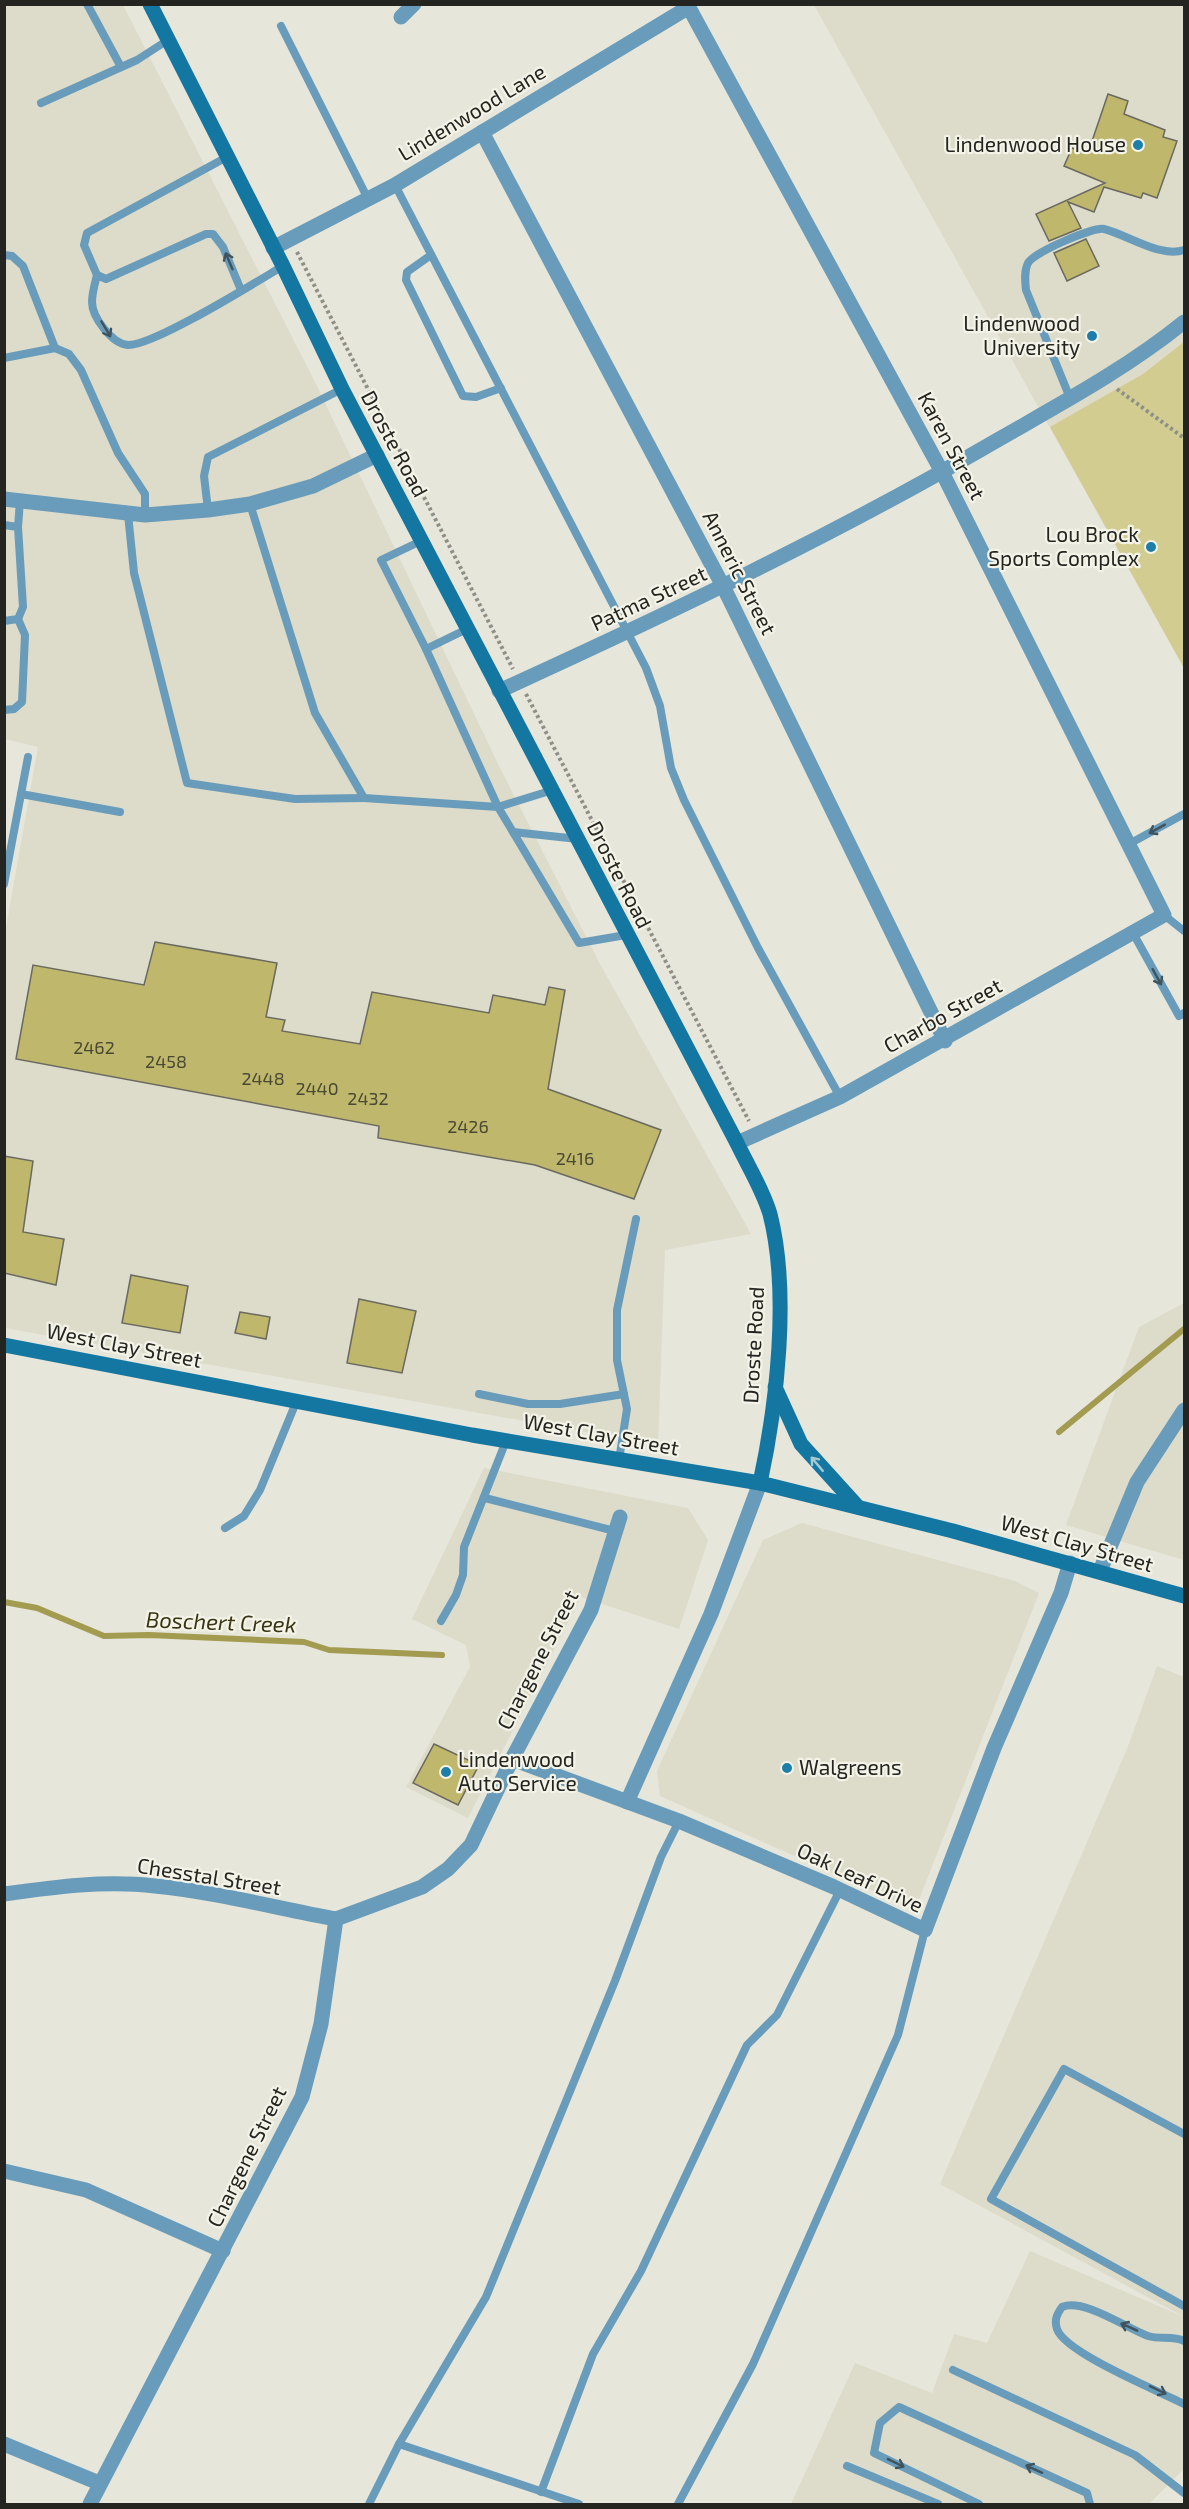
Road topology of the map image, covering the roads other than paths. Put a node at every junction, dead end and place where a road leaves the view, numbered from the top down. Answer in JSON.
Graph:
{"nodes":[{"id":1,"x":87,"y":4,"type":"edge"},
{"id":2,"x":150,"y":4,"type":"edge"},
{"id":3,"x":414,"y":4,"type":"edge"},
{"id":4,"x":688,"y":6,"type":"edge"},
{"id":5,"x":401,"y":17,"type":"dead end"},
{"id":6,"x":281,"y":26,"type":"dead end"},
{"id":7,"x":168,"y":39,"type":"junction"},
{"id":8,"x":121,"y":66,"type":"junction"},
{"id":9,"x":40,"y":103,"type":"dead end"},
{"id":10,"x":482,"y":132,"type":"junction"},
{"id":11,"x":228,"y":157,"type":"junction"},
{"id":12,"x":395,"y":185,"type":"junction"},
{"id":13,"x":368,"y":199,"type":"junction"},
{"id":14,"x":273,"y":248,"type":"junction"},
{"id":15,"x":1185,"y":250,"type":"edge"},
{"id":16,"x":4,"y":255,"type":"edge"},
{"id":17,"x":431,"y":255,"type":"junction"},
{"id":18,"x":283,"y":266,"type":"junction"},
{"id":19,"x":97,"y":275,"type":"junction"},
{"id":20,"x":241,"y":290,"type":"junction"},
{"id":21,"x":1185,"y":322,"type":"edge"},
{"id":22,"x":55,"y":348,"type":"junction"},
{"id":23,"x":4,"y":358,"type":"edge"},
{"id":24,"x":501,"y":388,"type":"junction"},
{"id":25,"x":342,"y":389,"type":"junction"},
{"id":26,"x":1070,"y":398,"type":"junction"},
{"id":27,"x":377,"y":456,"type":"junction"},
{"id":28,"x":942,"y":472,"type":"junction"},
{"id":29,"x":4,"y":499,"type":"edge"},
{"id":30,"x":20,"y":501,"type":"junction"},
{"id":31,"x":250,"y":504,"type":"junction"},
{"id":32,"x":208,"y":510,"type":"junction"},
{"id":33,"x":128,"y":514,"type":"junction"},
{"id":34,"x":145,"y":515,"type":"junction"},
{"id":35,"x":4,"y":525,"type":"edge"},
{"id":36,"x":18,"y":527,"type":"junction"},
{"id":37,"x":421,"y":541,"type":"junction"},
{"id":38,"x":724,"y":588,"type":"junction"},
{"id":39,"x":18,"y":619,"type":"junction"},
{"id":40,"x":4,"y":621,"type":"edge"},
{"id":41,"x":467,"y":629,"type":"junction"},
{"id":42,"x":627,"y":632,"type":"junction"},
{"id":43,"x":426,"y":649,"type":"junction"},
{"id":44,"x":499,"y":691,"type":"junction"},
{"id":45,"x":4,"y":710,"type":"edge"},
{"id":46,"x":28,"y":757,"type":"dead end"},
{"id":47,"x":553,"y":790,"type":"junction"},
{"id":48,"x":21,"y":794,"type":"junction"},
{"id":49,"x":364,"y":798,"type":"junction"},
{"id":50,"x":498,"y":807,"type":"junction"},
{"id":51,"x":120,"y":812,"type":"dead end"},
{"id":52,"x":1185,"y":814,"type":"edge"},
{"id":53,"x":513,"y":832,"type":"junction"},
{"id":54,"x":578,"y":839,"type":"junction"},
{"id":55,"x":1129,"y":844,"type":"junction"},
{"id":56,"x":4,"y":884,"type":"edge"},
{"id":57,"x":1164,"y":915,"type":"junction"},
{"id":58,"x":1185,"y":931,"type":"edge"},
{"id":59,"x":1133,"y":933,"type":"junction"},
{"id":60,"x":626,"y":935,"type":"junction"},
{"id":61,"x":1185,"y":1013,"type":"edge"},
{"id":62,"x":945,"y":1041,"type":"junction"},
{"id":63,"x":840,"y":1097,"type":"junction"},
{"id":64,"x":737,"y":1143,"type":"junction"},
{"id":65,"x":636,"y":1219,"type":"dead end"},
{"id":66,"x":4,"y":1345,"type":"edge"},
{"id":67,"x":774,"y":1386,"type":"junction"},
{"id":68,"x":479,"y":1394,"type":"dead end"},
{"id":69,"x":624,"y":1394,"type":"junction"},
{"id":70,"x":297,"y":1400,"type":"junction"},
{"id":71,"x":1185,"y":1410,"type":"edge"},
{"id":72,"x":506,"y":1441,"type":"junction"},
{"id":73,"x":619,"y":1460,"type":"junction"},
{"id":74,"x":760,"y":1483,"type":"junction"},
{"id":75,"x":485,"y":1498,"type":"junction"},
{"id":76,"x":858,"y":1506,"type":"junction"},
{"id":77,"x":618,"y":1524,"type":"joint"},
{"id":78,"x":225,"y":1528,"type":"dead end"},
{"id":79,"x":1070,"y":1563,"type":"junction"},
{"id":80,"x":1100,"y":1571,"type":"junction"},
{"id":81,"x":1185,"y":1596,"type":"edge"},
{"id":82,"x":441,"y":1620,"type":"dead end"},
{"id":83,"x":512,"y":1759,"type":"junction"},
{"id":84,"x":627,"y":1802,"type":"junction"},
{"id":85,"x":679,"y":1821,"type":"junction"},
{"id":86,"x":840,"y":1890,"type":"junction"},
{"id":87,"x":4,"y":1894,"type":"edge"},
{"id":88,"x":336,"y":1919,"type":"junction"},
{"id":89,"x":925,"y":1930,"type":"junction"},
{"id":90,"x":1185,"y":2133,"type":"edge"},
{"id":91,"x":4,"y":2171,"type":"edge"},
{"id":92,"x":224,"y":2251,"type":"junction"},
{"id":93,"x":1185,"y":2306,"type":"edge"},
{"id":94,"x":1185,"y":2341,"type":"edge"},
{"id":95,"x":954,"y":2370,"type":"dead end"},
{"id":96,"x":1185,"y":2404,"type":"edge"},
{"id":97,"x":4,"y":2444,"type":"edge"},
{"id":98,"x":399,"y":2444,"type":"junction"},
{"id":99,"x":847,"y":2466,"type":"dead end"},
{"id":100,"x":99,"y":2483,"type":"junction"},
{"id":101,"x":542,"y":2492,"type":"junction"},
{"id":102,"x":1185,"y":2493,"type":"edge"},
{"id":103,"x":90,"y":2505,"type":"edge"},
{"id":104,"x":369,"y":2505,"type":"edge"},
{"id":105,"x":579,"y":2505,"type":"edge"},
{"id":106,"x":678,"y":2505,"type":"edge"},
{"id":107,"x":939,"y":2505,"type":"edge"},
{"id":108,"x":979,"y":2505,"type":"edge"},
{"id":109,"x":1090,"y":2505,"type":"edge"}],
"edges":[{"from":1,"to":8,"type":"lane"},
{"from":2,"to":7,"type":"street","name":"Droste Road"},
{"from":3,"to":5,"type":"street"},
{"from":4,"to":10,"type":"street","name":"Lindenwood Lane"},
{"from":4,"to":28,"type":"street","name":"Karen Street"},
{"from":6,"to":13,"type":"lane"},
{"from":7,"to":8,"type":"lane"},
{"from":7,"to":11,"type":"street","name":"Droste Road"},
{"from":8,"to":9,"type":"lane"},
{"from":10,"to":12,"type":"street","name":"Lindenwood Lane"},
{"from":10,"to":38,"type":"street","name":"Anneric Street"},
{"from":11,"to":14,"type":"street","name":"Droste Road"},
{"from":11,"to":19,"type":"lane"},
{"from":12,"to":13,"type":"street","name":"Lindenwood Lane"},
{"from":12,"to":17,"type":"lane"},
{"from":13,"to":14,"type":"street","name":"Lindenwood Lane"},
{"from":14,"to":18,"type":"street","name":"Droste Road"},
{"from":15,"to":26,"type":"lane"},
{"from":16,"to":22,"type":"lane"},
{"from":17,"to":24,"type":"lane"},
{"from":17,"to":24,"type":"lane"},
{"from":18,"to":20,"type":"lane"},
{"from":18,"to":25,"type":"street","name":"Droste Road"},
{"from":20,"to":19,"type":"lane","one_way":true},
{"from":19,"to":20,"type":"lane","one_way":true},
{"from":21,"to":26,"type":"street","name":"Patma Street"},
{"from":22,"to":23,"type":"lane"},
{"from":22,"to":34,"type":"lane"},
{"from":24,"to":42,"type":"lane"},
{"from":25,"to":27,"type":"street","name":"Droste Road"},
{"from":25,"to":32,"type":"lane"},
{"from":26,"to":28,"type":"street","name":"Patma Street"},
{"from":27,"to":31,"type":"street"},
{"from":27,"to":37,"type":"street","name":"Droste Road"},
{"from":28,"to":38,"type":"street","name":"Patma Street"},
{"from":28,"to":55,"type":"street","name":"Karen Street"},
{"from":29,"to":30,"type":"street"},
{"from":30,"to":33,"type":"street"},
{"from":30,"to":36,"type":"lane"},
{"from":31,"to":32,"type":"street"},
{"from":31,"to":49,"type":"lane"},
{"from":32,"to":34,"type":"street"},
{"from":33,"to":34,"type":"street"},
{"from":33,"to":49,"type":"lane"},
{"from":35,"to":36,"type":"lane"},
{"from":36,"to":39,"type":"lane"},
{"from":37,"to":41,"type":"street","name":"Droste Road"},
{"from":37,"to":43,"type":"lane"},
{"from":38,"to":42,"type":"street","name":"Patma Street"},
{"from":38,"to":62,"type":"street","name":"Anneric Street"},
{"from":39,"to":40,"type":"lane"},
{"from":39,"to":45,"type":"lane"},
{"from":41,"to":43,"type":"lane"},
{"from":41,"to":44,"type":"street","name":"Droste Road"},
{"from":42,"to":44,"type":"street","name":"Patma Street"},
{"from":42,"to":63,"type":"lane"},
{"from":43,"to":50,"type":"lane"},
{"from":44,"to":47,"type":"street","name":"Droste Road"},
{"from":46,"to":48,"type":"lane"},
{"from":47,"to":50,"type":"lane"},
{"from":47,"to":54,"type":"street","name":"Droste Road"},
{"from":48,"to":51,"type":"lane"},
{"from":48,"to":56,"type":"lane"},
{"from":49,"to":50,"type":"lane"},
{"from":50,"to":53,"type":"lane"},
{"from":52,"to":55,"type":"lane","one_way":true},
{"from":53,"to":54,"type":"lane"},
{"from":53,"to":60,"type":"lane"},
{"from":54,"to":60,"type":"street","name":"Droste Road"},
{"from":55,"to":57,"type":"street","name":"Karen Street"},
{"from":57,"to":58,"type":"lane"},
{"from":57,"to":59,"type":"street","name":"Charbo Street"},
{"from":59,"to":61,"type":"lane","one_way":true},
{"from":59,"to":62,"type":"street","name":"Charbo Street"},
{"from":60,"to":64,"type":"street","name":"Droste Road"},
{"from":62,"to":63,"type":"street","name":"Charbo Street"},
{"from":63,"to":64,"type":"street","name":"Charbo Street"},
{"from":64,"to":67,"type":"street","name":"Droste Road"},
{"from":65,"to":69,"type":"lane"},
{"from":66,"to":70,"type":"street","name":"West Clay Street"},
{"from":67,"to":74,"type":"street","name":"Droste Road"},
{"from":76,"to":67,"type":"street","one_way":true},
{"from":68,"to":69,"type":"lane"},
{"from":69,"to":73,"type":"lane"},
{"from":70,"to":72,"type":"street","name":"West Clay Street"},
{"from":70,"to":78,"type":"lane"},
{"from":71,"to":80,"type":"street"},
{"from":72,"to":73,"type":"street","name":"West Clay Street"},
{"from":72,"to":75,"type":"lane"},
{"from":73,"to":74,"type":"street","name":"West Clay Street"},
{"from":74,"to":76,"type":"street","name":"West Clay Street"},
{"from":74,"to":84,"type":"street","name":"Droste Road"},
{"from":75,"to":77,"type":"lane"},
{"from":75,"to":82,"type":"lane"},
{"from":76,"to":79,"type":"street","name":"West Clay Street"},
{"from":77,"to":83,"type":"street","name":"Chargene Street"},
{"from":79,"to":80,"type":"street","name":"West Clay Street"},
{"from":79,"to":89,"type":"street","name":"Oak Leaf Drive"},
{"from":80,"to":81,"type":"street","name":"West Clay Street"},
{"from":83,"to":84,"type":"street","name":"Oak Leaf Drive"},
{"from":83,"to":88,"type":"street","name":"Chargene Street"},
{"from":84,"to":85,"type":"street","name":"Oak Leaf Drive"},
{"from":85,"to":86,"type":"street","name":"Oak Leaf Drive"},
{"from":85,"to":98,"type":"lane"},
{"from":86,"to":89,"type":"street","name":"Oak Leaf Drive"},
{"from":86,"to":101,"type":"lane"},
{"from":87,"to":88,"type":"street","name":"Chesstal Street"},
{"from":88,"to":92,"type":"street","name":"Chargene Street"},
{"from":89,"to":106,"type":"lane"},
{"from":90,"to":93,"type":"lane"},
{"from":91,"to":92,"type":"street"},
{"from":92,"to":100,"type":"street","name":"Chargene Street"},
{"from":94,"to":96,"type":"lane","one_way":true},
{"from":95,"to":102,"type":"lane"},
{"from":97,"to":100,"type":"street"},
{"from":98,"to":101,"type":"lane"},
{"from":98,"to":104,"type":"lane"},
{"from":99,"to":107,"type":"lane"},
{"from":100,"to":103,"type":"street","name":"Chargene Street"},
{"from":101,"to":105,"type":"lane"},
{"from":109,"to":108,"type":"lane","one_way":true}]}
